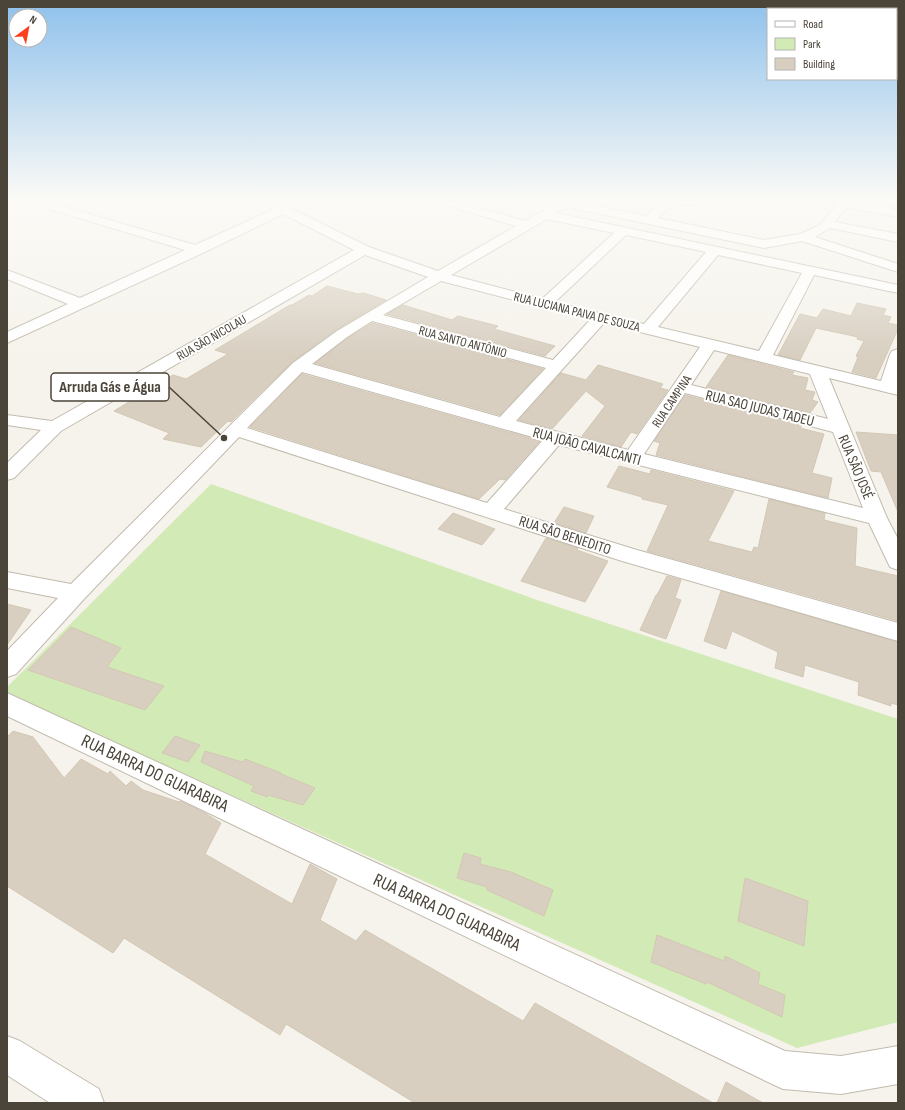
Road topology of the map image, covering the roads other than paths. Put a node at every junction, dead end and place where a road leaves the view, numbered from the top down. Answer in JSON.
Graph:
{"nodes":[{"id":1,"x":192,"y":253,"type":"edge"},
{"id":2,"x":359,"y":253,"type":"edge"},
{"id":3,"x":372,"y":253,"type":"edge"},
{"id":4,"x":480,"y":253,"type":"edge"},
{"id":5,"x":600,"y":253,"type":"edge"},
{"id":6,"x":712,"y":253,"type":"edge"},
{"id":7,"x":723,"y":253,"type":"edge"},
{"id":8,"x":758,"y":253,"type":"edge"},
{"id":9,"x":851,"y":253,"type":"edge"},
{"id":10,"x":753,"y":259,"type":"junction"},
{"id":11,"x":898,"y":268,"type":"edge"},
{"id":12,"x":810,"y":271,"type":"junction"},
{"id":13,"x":7,"y":274,"type":"edge"},
{"id":14,"x":438,"y":276,"type":"junction"},
{"id":15,"x":898,"y":289,"type":"edge"},
{"id":16,"x":81,"y":304,"type":"junction"},
{"id":17,"x":545,"y":304,"type":"junction"},
{"id":18,"x":370,"y":316,"type":"junction"},
{"id":19,"x":600,"y":318,"type":"junction"},
{"id":20,"x":648,"y":329,"type":"junction"},
{"id":21,"x":7,"y":338,"type":"edge"},
{"id":22,"x":710,"y":344,"type":"junction"},
{"id":23,"x":898,"y":354,"type":"edge"},
{"id":24,"x":764,"y":357,"type":"junction"},
{"id":25,"x":299,"y":366,"type":"junction"},
{"id":26,"x":556,"y":366,"type":"junction"},
{"id":27,"x":817,"y":370,"type":"junction"},
{"id":28,"x":680,"y":387,"type":"junction"},
{"id":29,"x":893,"y":389,"type":"edge"},
{"id":30,"x":7,"y":420,"type":"edge"},
{"id":31,"x":504,"y":424,"type":"junction"},
{"id":32,"x":55,"y":427,"type":"junction"},
{"id":33,"x":840,"y":428,"type":"junction"},
{"id":34,"x":235,"y":430,"type":"junction"},
{"id":35,"x":555,"y":438,"type":"junction"},
{"id":36,"x":632,"y":458,"type":"junction"},
{"id":37,"x":7,"y":474,"type":"edge"},
{"id":38,"x":491,"y":511,"type":"junction"},
{"id":39,"x":877,"y":518,"type":"junction"},
{"id":40,"x":898,"y":562,"type":"edge"},
{"id":41,"x":7,"y":580,"type":"edge"},
{"id":42,"x":76,"y":593,"type":"junction"},
{"id":43,"x":898,"y":632,"type":"edge"},
{"id":44,"x":7,"y":667,"type":"edge"},
{"id":45,"x":7,"y":704,"type":"edge"},
{"id":46,"x":7,"y":1054,"type":"edge"},
{"id":47,"x":898,"y":1065,"type":"edge"},
{"id":48,"x":85,"y":1103,"type":"edge"}],
"edges":[{"from":1,"to":16,"type":"street"},
{"from":2,"to":32,"type":"street","name":"RUA SÃO NICOLAU"},
{"from":3,"to":14,"type":"street","name":"RUA LUCIANA PAIVA DE SOUZA"},
{"from":4,"to":14,"type":"street"},
{"from":5,"to":17,"type":"street"},
{"from":6,"to":20,"type":"street"},
{"from":7,"to":10,"type":"street"},
{"from":8,"to":10,"type":"street"},
{"from":9,"to":11,"type":"street"},
{"from":10,"to":12,"type":"street"},
{"from":12,"to":15,"type":"street"},
{"from":12,"to":24,"type":"street"},
{"from":13,"to":16,"type":"street"},
{"from":14,"to":17,"type":"street","name":"RUA LUCIANA PAIVA DE SOUZA"},
{"from":14,"to":18,"type":"street"},
{"from":16,"to":21,"type":"street"},
{"from":17,"to":19,"type":"street","name":"RUA LUCIANA PAIVA DE SOUZA"},
{"from":18,"to":25,"type":"street"},
{"from":18,"to":26,"type":"street","name":"RUA SANTO ANTÔNIO"},
{"from":19,"to":20,"type":"street","name":"RUA LUCIANA PAIVA DE SOUZA"},
{"from":19,"to":26,"type":"street"},
{"from":20,"to":22,"type":"street","name":"RUA LUCIANA PAIVA DE SOUZA"},
{"from":22,"to":24,"type":"street","name":"RUA LUCIANA PAIVA DE SOUZA"},
{"from":22,"to":28,"type":"street","name":"RUA CAMPINA"},
{"from":23,"to":29,"type":"street"},
{"from":24,"to":27,"type":"street","name":"RUA LUCIANA PAIVA DE SOUZA"},
{"from":25,"to":31,"type":"street","name":"RUA JOÃO CAVALCANTI"},
{"from":25,"to":34,"type":"street"},
{"from":26,"to":31,"type":"street"},
{"from":27,"to":29,"type":"street","name":"RUA LUCIANA PAIVA DE SOUZA"},
{"from":27,"to":33,"type":"street","name":"RUA SÃO JOSÉ"},
{"from":28,"to":33,"type":"street","name":"RUA SAO JUDAS TADEU"},
{"from":28,"to":36,"type":"street","name":"RUA CAMPINA"},
{"from":30,"to":32,"type":"street"},
{"from":31,"to":35,"type":"street","name":"RUA JOÃO CAVALCANTI"},
{"from":32,"to":37,"type":"street","name":"RUA SÃO NICOLAU"},
{"from":33,"to":39,"type":"street","name":"RUA SÃO JOSÉ"},
{"from":34,"to":38,"type":"street","name":"RUA SÃO BENEDITO"},
{"from":34,"to":42,"type":"street"},
{"from":35,"to":36,"type":"street","name":"RUA JOÃO CAVALCANTI"},
{"from":35,"to":38,"type":"street"},
{"from":36,"to":39,"type":"street","name":"RUA JOÃO CAVALCANTI"},
{"from":38,"to":43,"type":"street","name":"RUA SÃO BENEDITO"},
{"from":39,"to":40,"type":"street","name":"RUA SÃO JOSÉ"},
{"from":41,"to":42,"type":"street"},
{"from":42,"to":44,"type":"street"},
{"from":45,"to":47,"type":"street","name":"RUA BARRA DO GUARABIRA"},
{"from":46,"to":48,"type":"street"}]}
